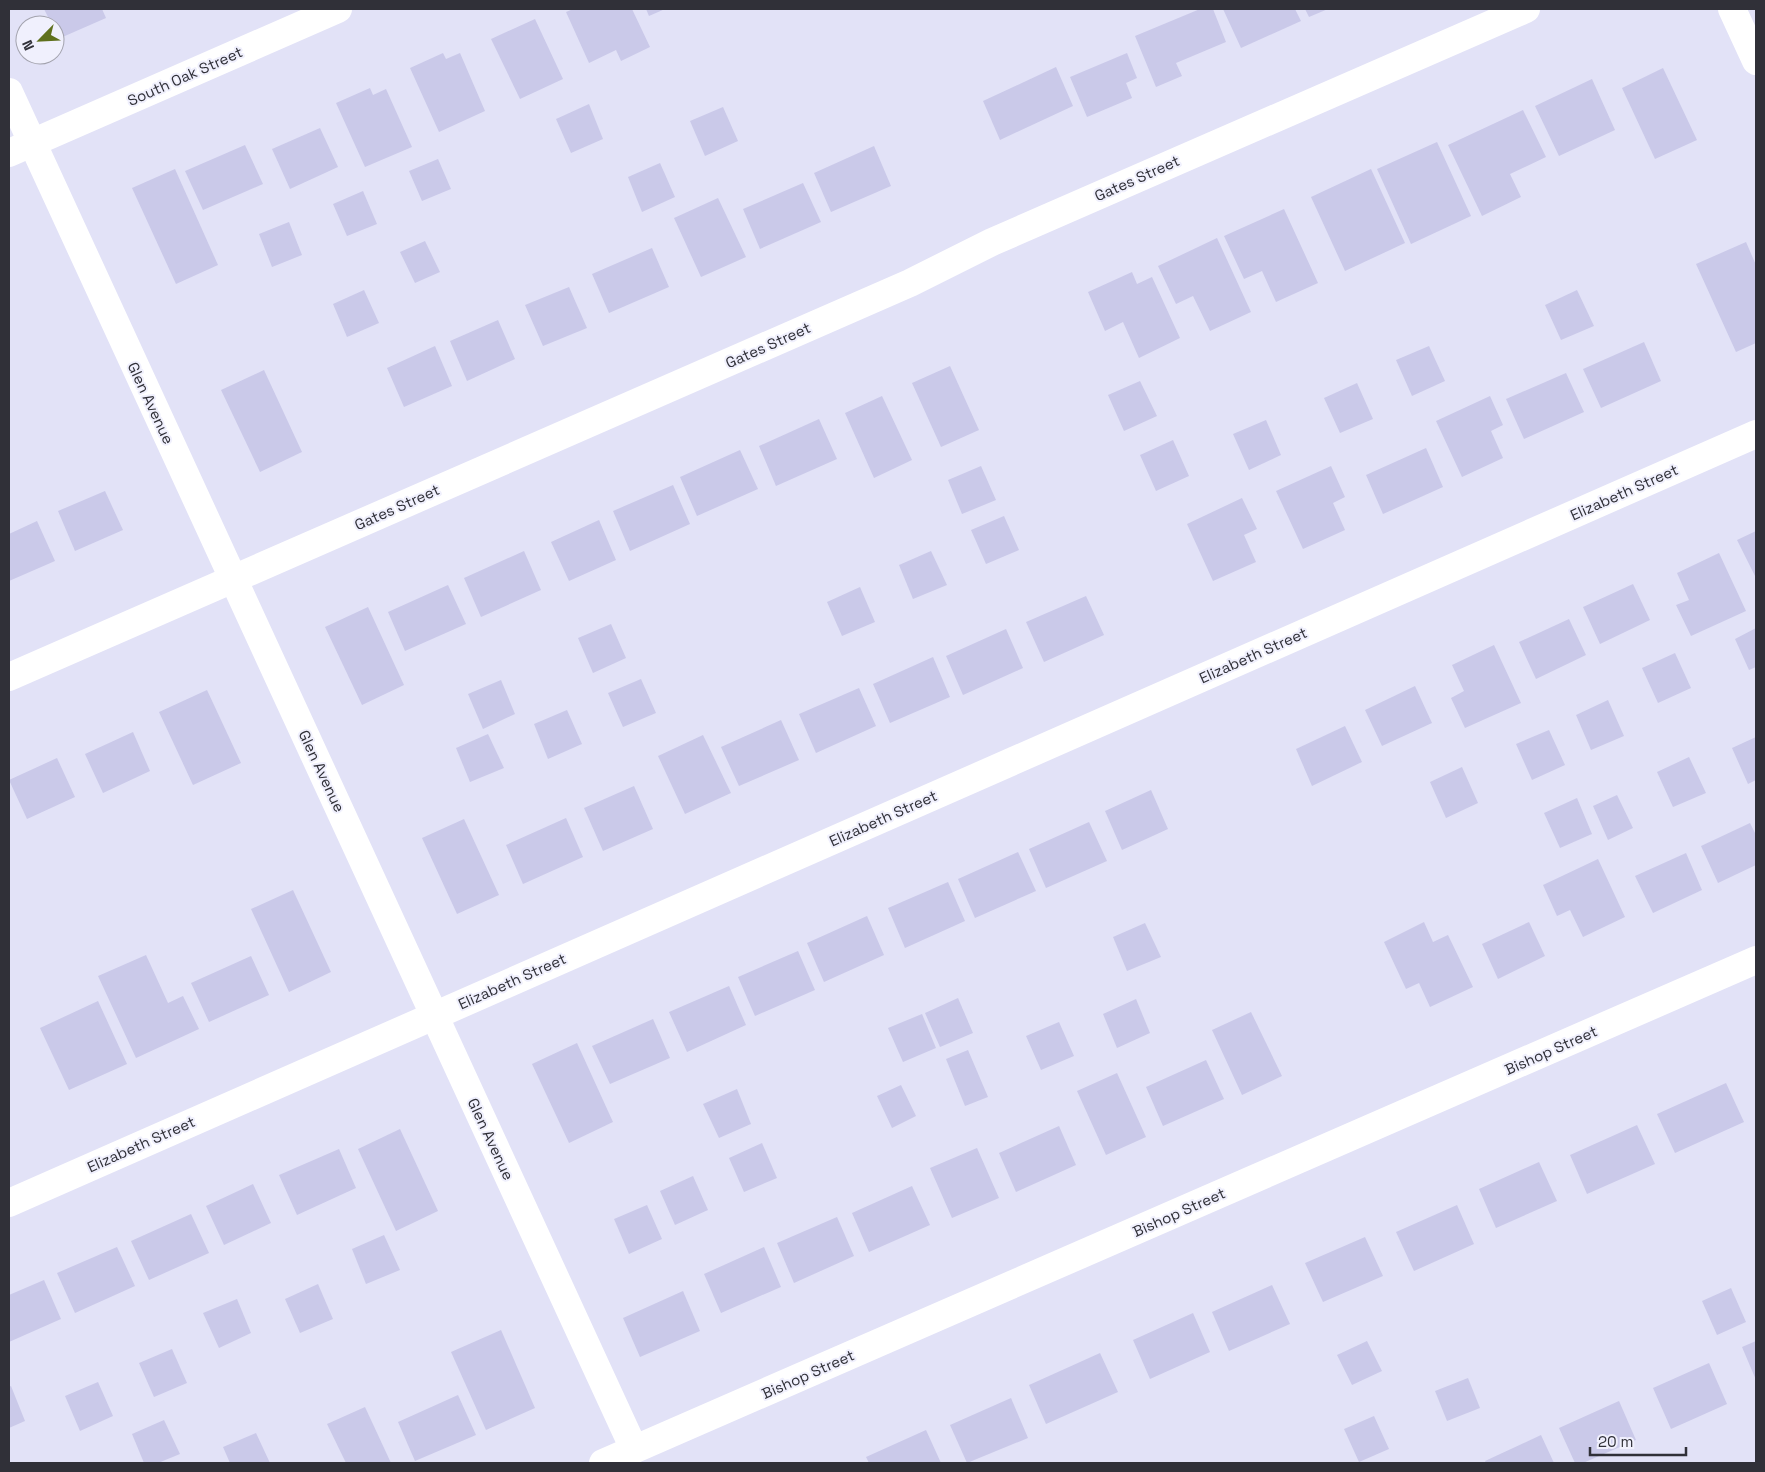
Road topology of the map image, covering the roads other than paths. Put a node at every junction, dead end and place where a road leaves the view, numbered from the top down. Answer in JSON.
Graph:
{"nodes":[{"id":1,"x":338,"y":9,"type":"edge"},
{"id":2,"x":1526,"y":9,"type":"edge"},
{"id":3,"x":1732,"y":9,"type":"edge"},
{"id":4,"x":1756,"y":61,"type":"edge"},
{"id":5,"x":9,"y":92,"type":"edge"},
{"id":6,"x":20,"y":148,"type":"edge"},
{"id":7,"x":1756,"y":434,"type":"edge"},
{"id":8,"x":232,"y":579,"type":"junction"},
{"id":9,"x":9,"y":677,"type":"edge"},
{"id":10,"x":1756,"y":960,"type":"edge"},
{"id":11,"x":434,"y":1016,"type":"junction"},
{"id":12,"x":9,"y":1202,"type":"edge"},
{"id":13,"x":634,"y":1449,"type":"junction"},
{"id":14,"x":603,"y":1463,"type":"edge"}],
"edges":[{"from":1,"to":6,"type":"street","name":"South Oak Street"},
{"from":2,"to":8,"type":"street","name":"Gates Street"},
{"from":3,"to":4,"type":"street"},
{"from":5,"to":6,"type":"street","name":"Glen Avenue"},
{"from":6,"to":8,"type":"street","name":"Glen Avenue"},
{"from":7,"to":11,"type":"street","name":"Elizabeth Street"},
{"from":8,"to":9,"type":"street","name":"Gates Street"},
{"from":8,"to":11,"type":"street","name":"Glen Avenue"},
{"from":10,"to":13,"type":"street","name":"Bishop Street"},
{"from":11,"to":12,"type":"street","name":"Elizabeth Street"},
{"from":11,"to":13,"type":"street","name":"Glen Avenue"},
{"from":13,"to":14,"type":"street","name":"Bishop Street"}]}
